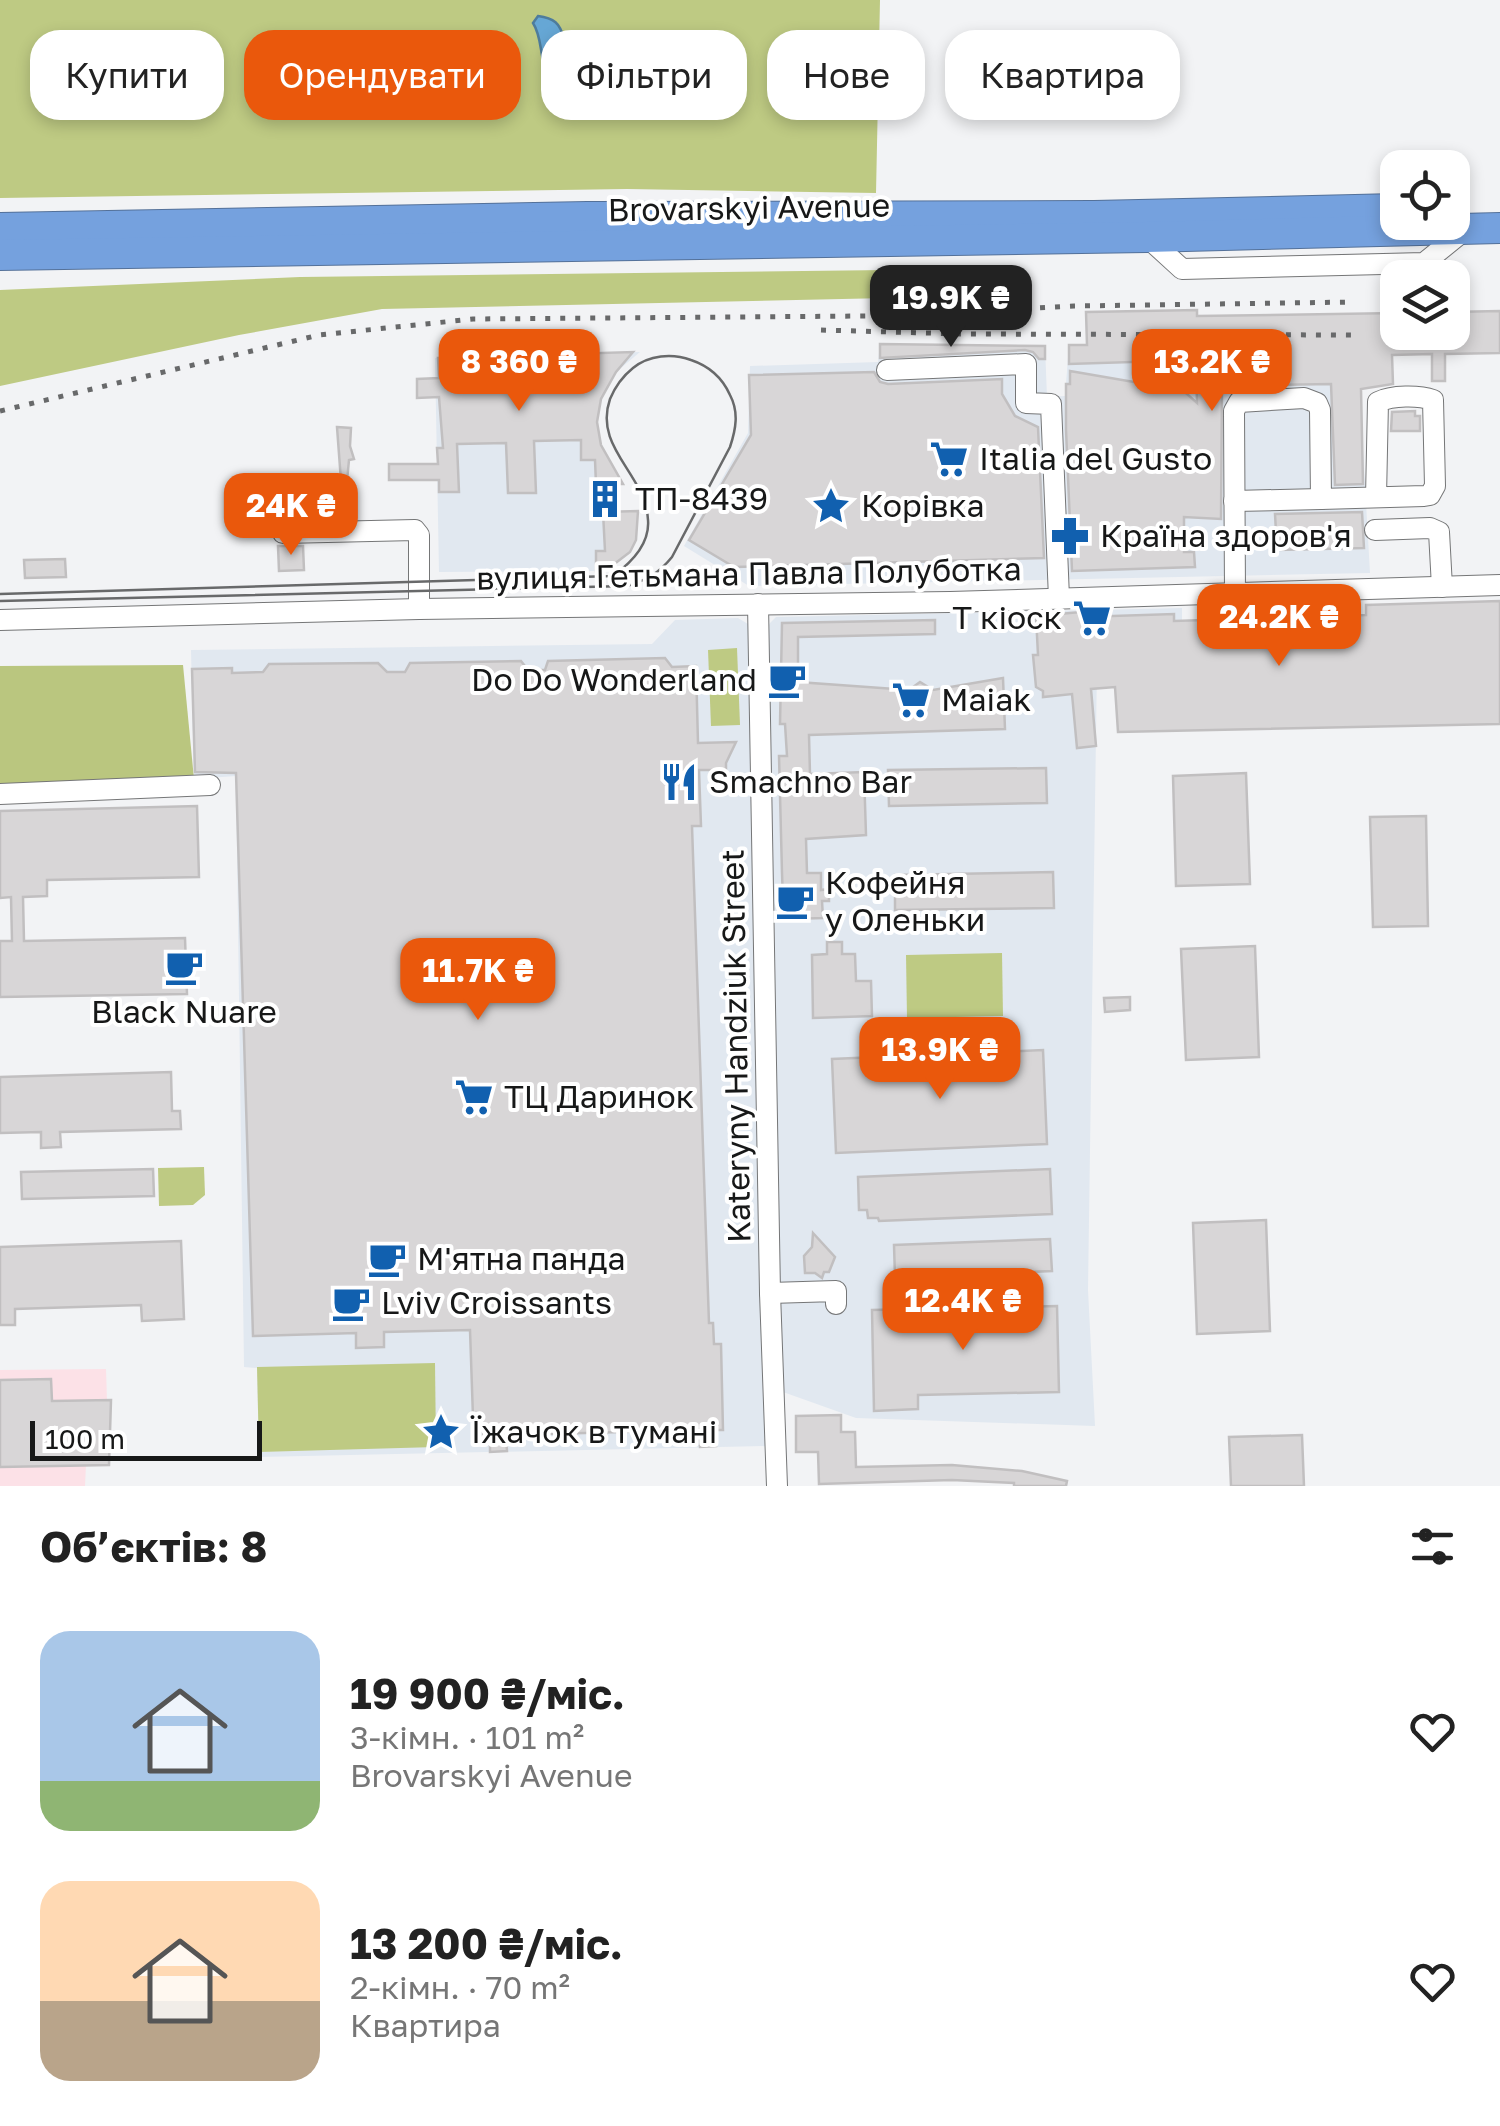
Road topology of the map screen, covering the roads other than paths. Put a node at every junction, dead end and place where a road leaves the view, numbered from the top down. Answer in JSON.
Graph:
{"nodes":[{"id":1,"x":1500,"y":207,"type":"edge"},
{"id":2,"x":1380,"y":209,"type":"edge"},
{"id":3,"x":1470,"y":215,"type":"edge"},
{"id":4,"x":1470,"y":220,"type":"edge"},
{"id":5,"x":1380,"y":223,"type":"edge"},
{"id":6,"x":0,"y":228,"type":"edge"},
{"id":7,"x":1500,"y":228,"type":"edge"},
{"id":8,"x":0,"y":254,"type":"edge"},
{"id":9,"x":887,"y":370,"type":"dead end"},
{"id":10,"x":1376,"y":497,"type":"junction"},
{"id":11,"x":1321,"y":499,"type":"junction"},
{"id":12,"x":1234,"y":501,"type":"junction"},
{"id":13,"x":1375,"y":530,"type":"dead end"},
{"id":14,"x":283,"y":534,"type":"dead end"},
{"id":15,"x":1500,"y":585,"type":"edge"},
{"id":16,"x":1442,"y":587,"type":"junction"},
{"id":17,"x":1235,"y":593,"type":"junction"},
{"id":18,"x":1059,"y":598,"type":"junction"},
{"id":19,"x":758,"y":604,"type":"junction"},
{"id":20,"x":419,"y":609,"type":"junction"},
{"id":21,"x":0,"y":620,"type":"edge"},
{"id":22,"x":210,"y":786,"type":"dead end"},
{"id":23,"x":0,"y":794,"type":"edge"},
{"id":24,"x":770,"y":1293,"type":"junction"},
{"id":25,"x":836,"y":1304,"type":"dead end"},
{"id":26,"x":778,"y":1486,"type":"edge"}],
"edges":[{"from":1,"to":3,"type":"highway","name":"Brovarskyi Avenue"},
{"from":2,"to":6,"type":"highway","name":"Brovarskyi Avenue"},
{"from":4,"to":7,"type":"highway","name":"Brovarskyi Avenue"},
{"from":5,"to":8,"type":"highway","name":"Brovarskyi Avenue"},
{"from":9,"to":18,"type":"street"},
{"from":10,"to":10,"type":"street"},
{"from":10,"to":11,"type":"street"},
{"from":11,"to":12,"type":"street"},
{"from":11,"to":12,"type":"street"},
{"from":12,"to":17,"type":"street"},
{"from":13,"to":16,"type":"street"},
{"from":14,"to":20,"type":"street"},
{"from":15,"to":16,"type":"street","name":"вулиця Гетьмана Павла Полуботка"},
{"from":16,"to":17,"type":"street","name":"вулиця Гетьмана Павла Полуботка"},
{"from":17,"to":18,"type":"street","name":"вулиця Гетьмана Павла Полуботка"},
{"from":18,"to":19,"type":"street","name":"вулиця Гетьмана Павла Полуботка"},
{"from":19,"to":20,"type":"street","name":"вулиця Гетьмана Павла Полуботка"},
{"from":19,"to":24,"type":"street","name":"Kateryny Handziuk Street"},
{"from":20,"to":21,"type":"street","name":"вулиця Гетьмана Павла Полуботка"},
{"from":22,"to":23,"type":"street"},
{"from":24,"to":25,"type":"street"},
{"from":24,"to":26,"type":"street","name":"Kateryny Handziuk Street"}]}
